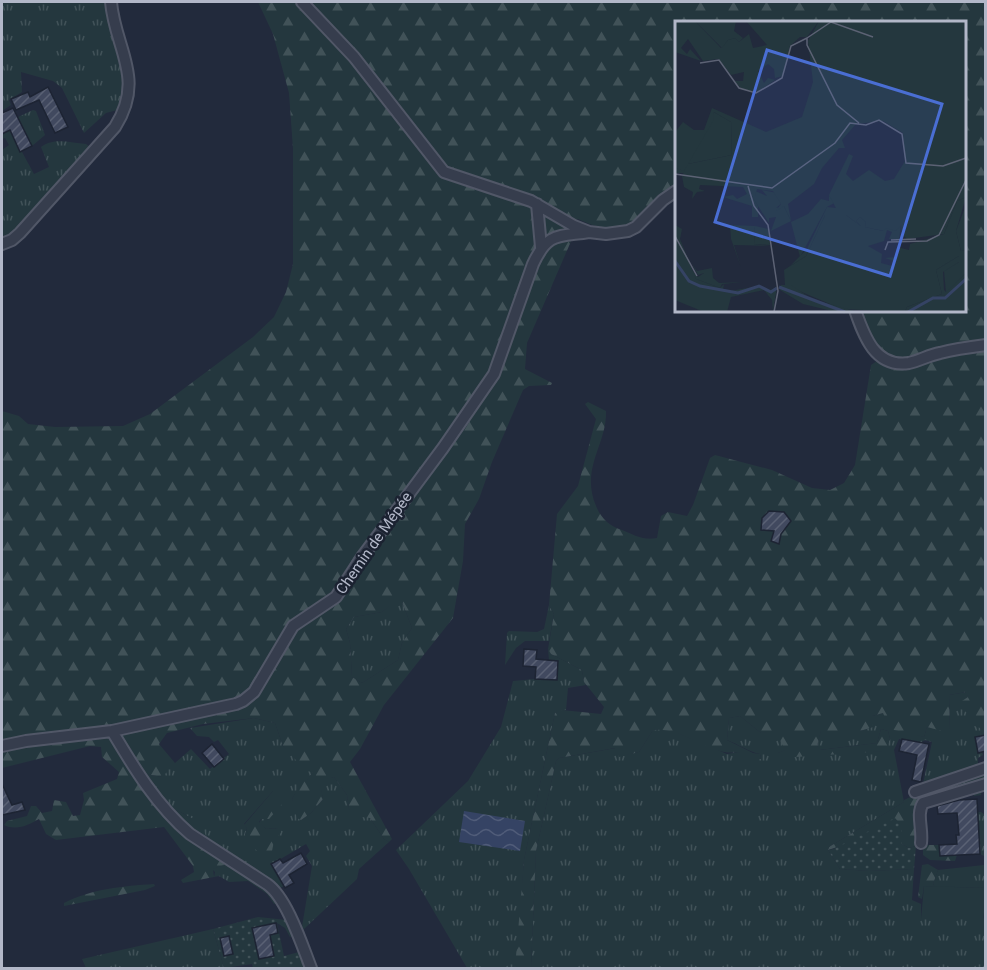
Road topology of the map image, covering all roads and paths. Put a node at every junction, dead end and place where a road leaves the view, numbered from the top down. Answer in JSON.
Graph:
{"nodes":[{"id":1,"x":111,"y":2,"type":"edge"},
{"id":2,"x":302,"y":2,"type":"edge"},
{"id":3,"x":675,"y":192,"type":"edge"},
{"id":4,"x":537,"y":204,"type":"junction"},
{"id":5,"x":589,"y":232,"type":"junction"},
{"id":6,"x":2,"y":244,"type":"edge"},
{"id":7,"x":541,"y":247,"type":"junction"},
{"id":8,"x":856,"y":312,"type":"edge"},
{"id":9,"x":986,"y":345,"type":"edge"},
{"id":10,"x":112,"y":731,"type":"junction"},
{"id":11,"x":2,"y":746,"type":"edge"},
{"id":12,"x":986,"y":768,"type":"edge"},
{"id":13,"x":986,"y":784,"type":"edge"},
{"id":14,"x":915,"y":792,"type":"dead end"},
{"id":15,"x":921,"y":843,"type":"dead end"},
{"id":16,"x":311,"y":969,"type":"edge"}],
"edges":[{"from":1,"to":6,"type":"street"},
{"from":2,"to":4,"type":"street"},
{"from":3,"to":5,"type":"street"},
{"from":4,"to":5,"type":"street"},
{"from":4,"to":7,"type":"street","name":"Chemin de Mépée"},
{"from":5,"to":7,"type":"street"},
{"from":7,"to":10,"type":"street","name":"Chemin de Mépée"},
{"from":8,"to":9,"type":"street"},
{"from":10,"to":11,"type":"street","name":"Chemin de Mépée"},
{"from":10,"to":16,"type":"street"},
{"from":12,"to":14,"type":"street"},
{"from":13,"to":15,"type":"street"}]}
